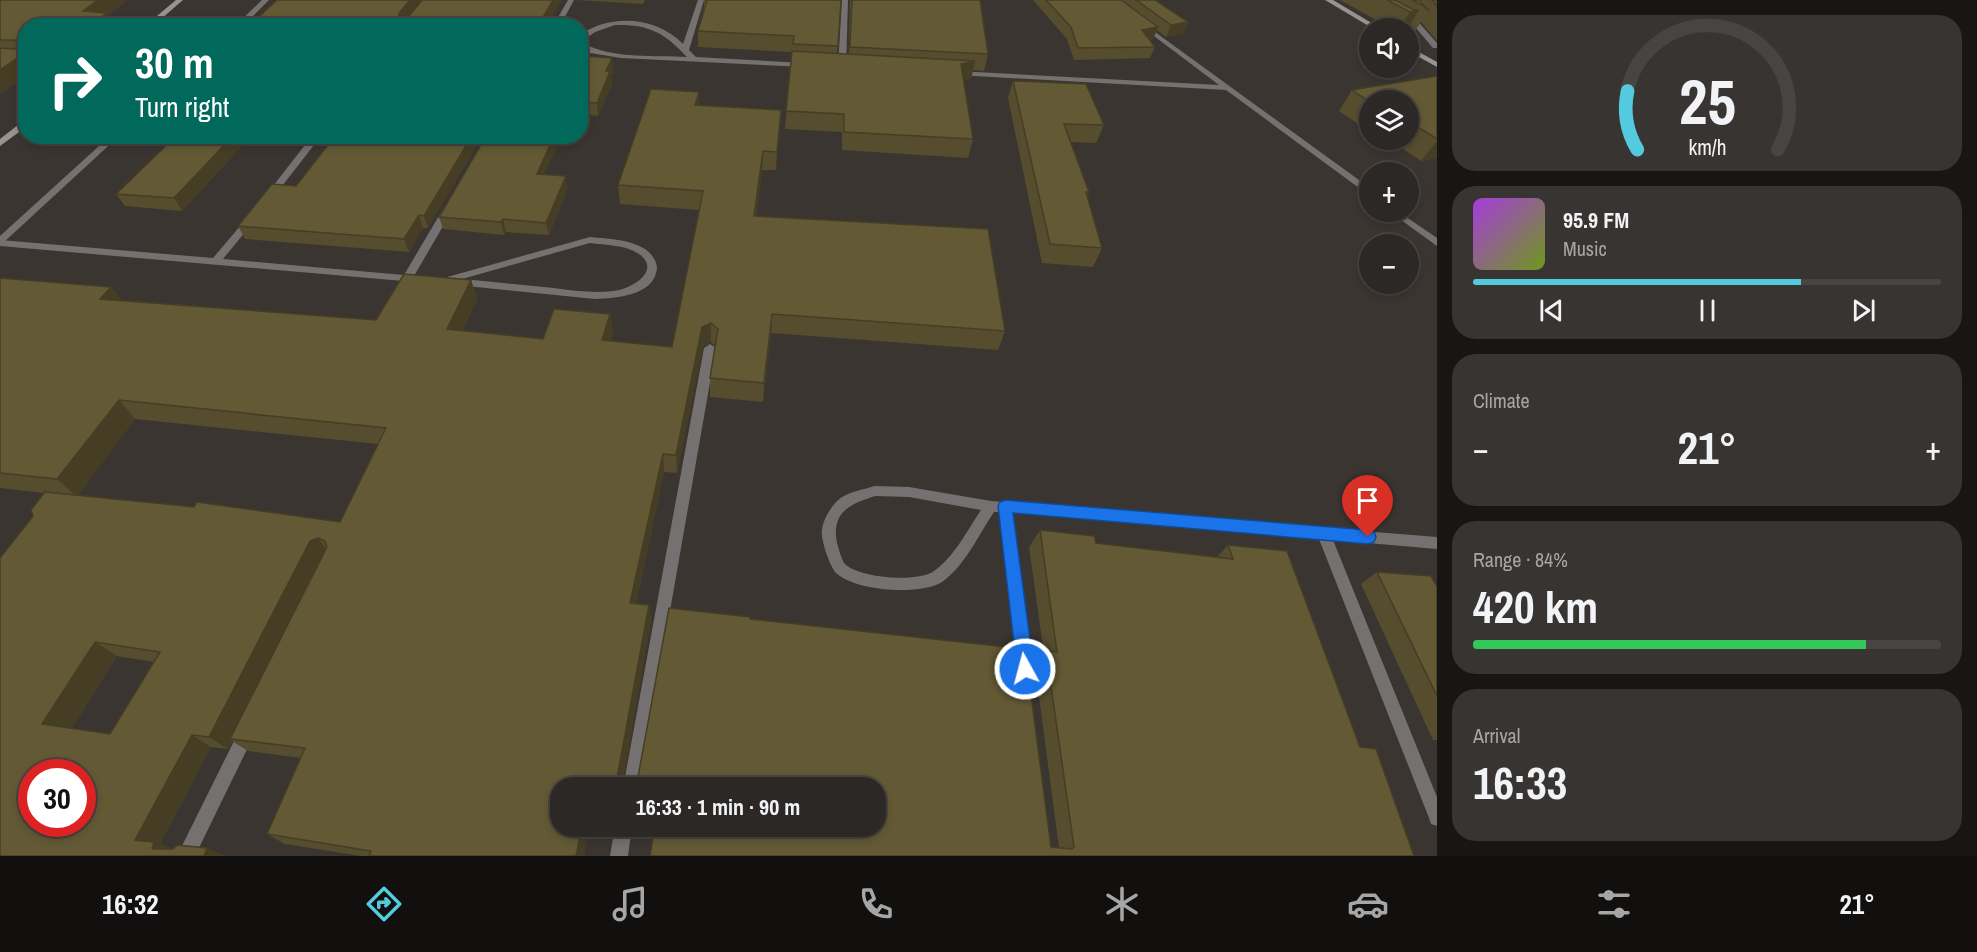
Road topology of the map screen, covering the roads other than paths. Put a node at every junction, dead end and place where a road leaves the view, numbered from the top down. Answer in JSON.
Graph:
{"nodes":[{"id":1,"x":180,"y":0,"type":"edge"},
{"id":2,"x":266,"y":0,"type":"edge"},
{"id":3,"x":571,"y":0,"type":"edge"},
{"id":4,"x":701,"y":0,"type":"edge"},
{"id":5,"x":845,"y":0,"type":"edge"},
{"id":6,"x":1328,"y":0,"type":"edge"},
{"id":7,"x":1395,"y":0,"type":"edge"},
{"id":8,"x":158,"y":18,"type":"edge"},
{"id":9,"x":247,"y":18,"type":"edge"},
{"id":10,"x":561,"y":18,"type":"edge"},
{"id":11,"x":1360,"y":18,"type":"edge"},
{"id":12,"x":1136,"y":20,"type":"edge"},
{"id":13,"x":588,"y":33,"type":"edge"},
{"id":14,"x":1419,"y":36,"type":"edge"},
{"id":15,"x":1436,"y":46,"type":"edge"},
{"id":16,"x":588,"y":48,"type":"edge"},
{"id":17,"x":685,"y":51,"type":"junction"},
{"id":18,"x":1419,"y":54,"type":"edge"},
{"id":19,"x":693,"y":59,"type":"junction"},
{"id":20,"x":1437,"y":65,"type":"edge"},
{"id":21,"x":819,"y":66,"type":"edge"},
{"id":22,"x":831,"y":67,"type":"edge"},
{"id":23,"x":842,"y":67,"type":"junction"},
{"id":24,"x":854,"y":68,"type":"edge"},
{"id":25,"x":948,"y":73,"type":"edge"},
{"id":26,"x":1228,"y":88,"type":"junction"},
{"id":27,"x":18,"y":129,"type":"edge"},
{"id":28,"x":0,"y":143,"type":"edge"},
{"id":29,"x":106,"y":144,"type":"edge"},
{"id":30,"x":311,"y":144,"type":"edge"},
{"id":31,"x":1359,"y":185,"type":"edge"},
{"id":32,"x":455,"y":197,"type":"edge"},
{"id":33,"x":1408,"y":222,"type":"edge"},
{"id":34,"x":0,"y":242,"type":"edge"},
{"id":35,"x":1437,"y":243,"type":"edge"},
{"id":36,"x":215,"y":263,"type":"junction"},
{"id":37,"x":407,"y":278,"type":"junction"},
{"id":38,"x":435,"y":280,"type":"junction"},
{"id":39,"x":710,"y":348,"type":"edge"},
{"id":40,"x":998,"y":506,"type":"junction"},
{"id":41,"x":1323,"y":533,"type":"junction"},
{"id":42,"x":1437,"y":543,"type":"edge"},
{"id":43,"x":1027,"y":681,"type":"edge"},
{"id":44,"x":253,"y":720,"type":"edge"},
{"id":45,"x":633,"y":777,"type":"edge"},
{"id":46,"x":1437,"y":818,"type":"edge"},
{"id":47,"x":622,"y":837,"type":"edge"},
{"id":48,"x":186,"y":856,"type":"edge"},
{"id":49,"x":618,"y":856,"type":"edge"}],
"edges":[{"from":1,"to":8,"type":"street"},
{"from":2,"to":9,"type":"street"},
{"from":3,"to":10,"type":"street"},
{"from":4,"to":17,"type":"street"},
{"from":5,"to":23,"type":"street"},
{"from":6,"to":11,"type":"street"},
{"from":7,"to":15,"type":"street"},
{"from":12,"to":26,"type":"street"},
{"from":13,"to":17,"type":"street"},
{"from":14,"to":15,"type":"street"},
{"from":16,"to":19,"type":"street"},
{"from":17,"to":19,"type":"street"},
{"from":18,"to":20,"type":"street"},
{"from":19,"to":21,"type":"street"},
{"from":22,"to":23,"type":"street"},
{"from":23,"to":24,"type":"street"},
{"from":25,"to":26,"type":"street"},
{"from":26,"to":31,"type":"street"},
{"from":27,"to":28,"type":"street"},
{"from":29,"to":34,"type":"street"},
{"from":30,"to":36,"type":"street"},
{"from":32,"to":37,"type":"street"},
{"from":33,"to":35,"type":"street"},
{"from":34,"to":36,"type":"street"},
{"from":36,"to":37,"type":"street"},
{"from":37,"to":38,"type":"street"},
{"from":38,"to":38,"type":"street"},
{"from":39,"to":45,"type":"street"},
{"from":40,"to":40,"type":"street"},
{"from":40,"to":41,"type":"street"},
{"from":40,"to":43,"type":"street"},
{"from":41,"to":42,"type":"street"},
{"from":41,"to":46,"type":"street"},
{"from":44,"to":48,"type":"street"},
{"from":47,"to":49,"type":"street"}]}
